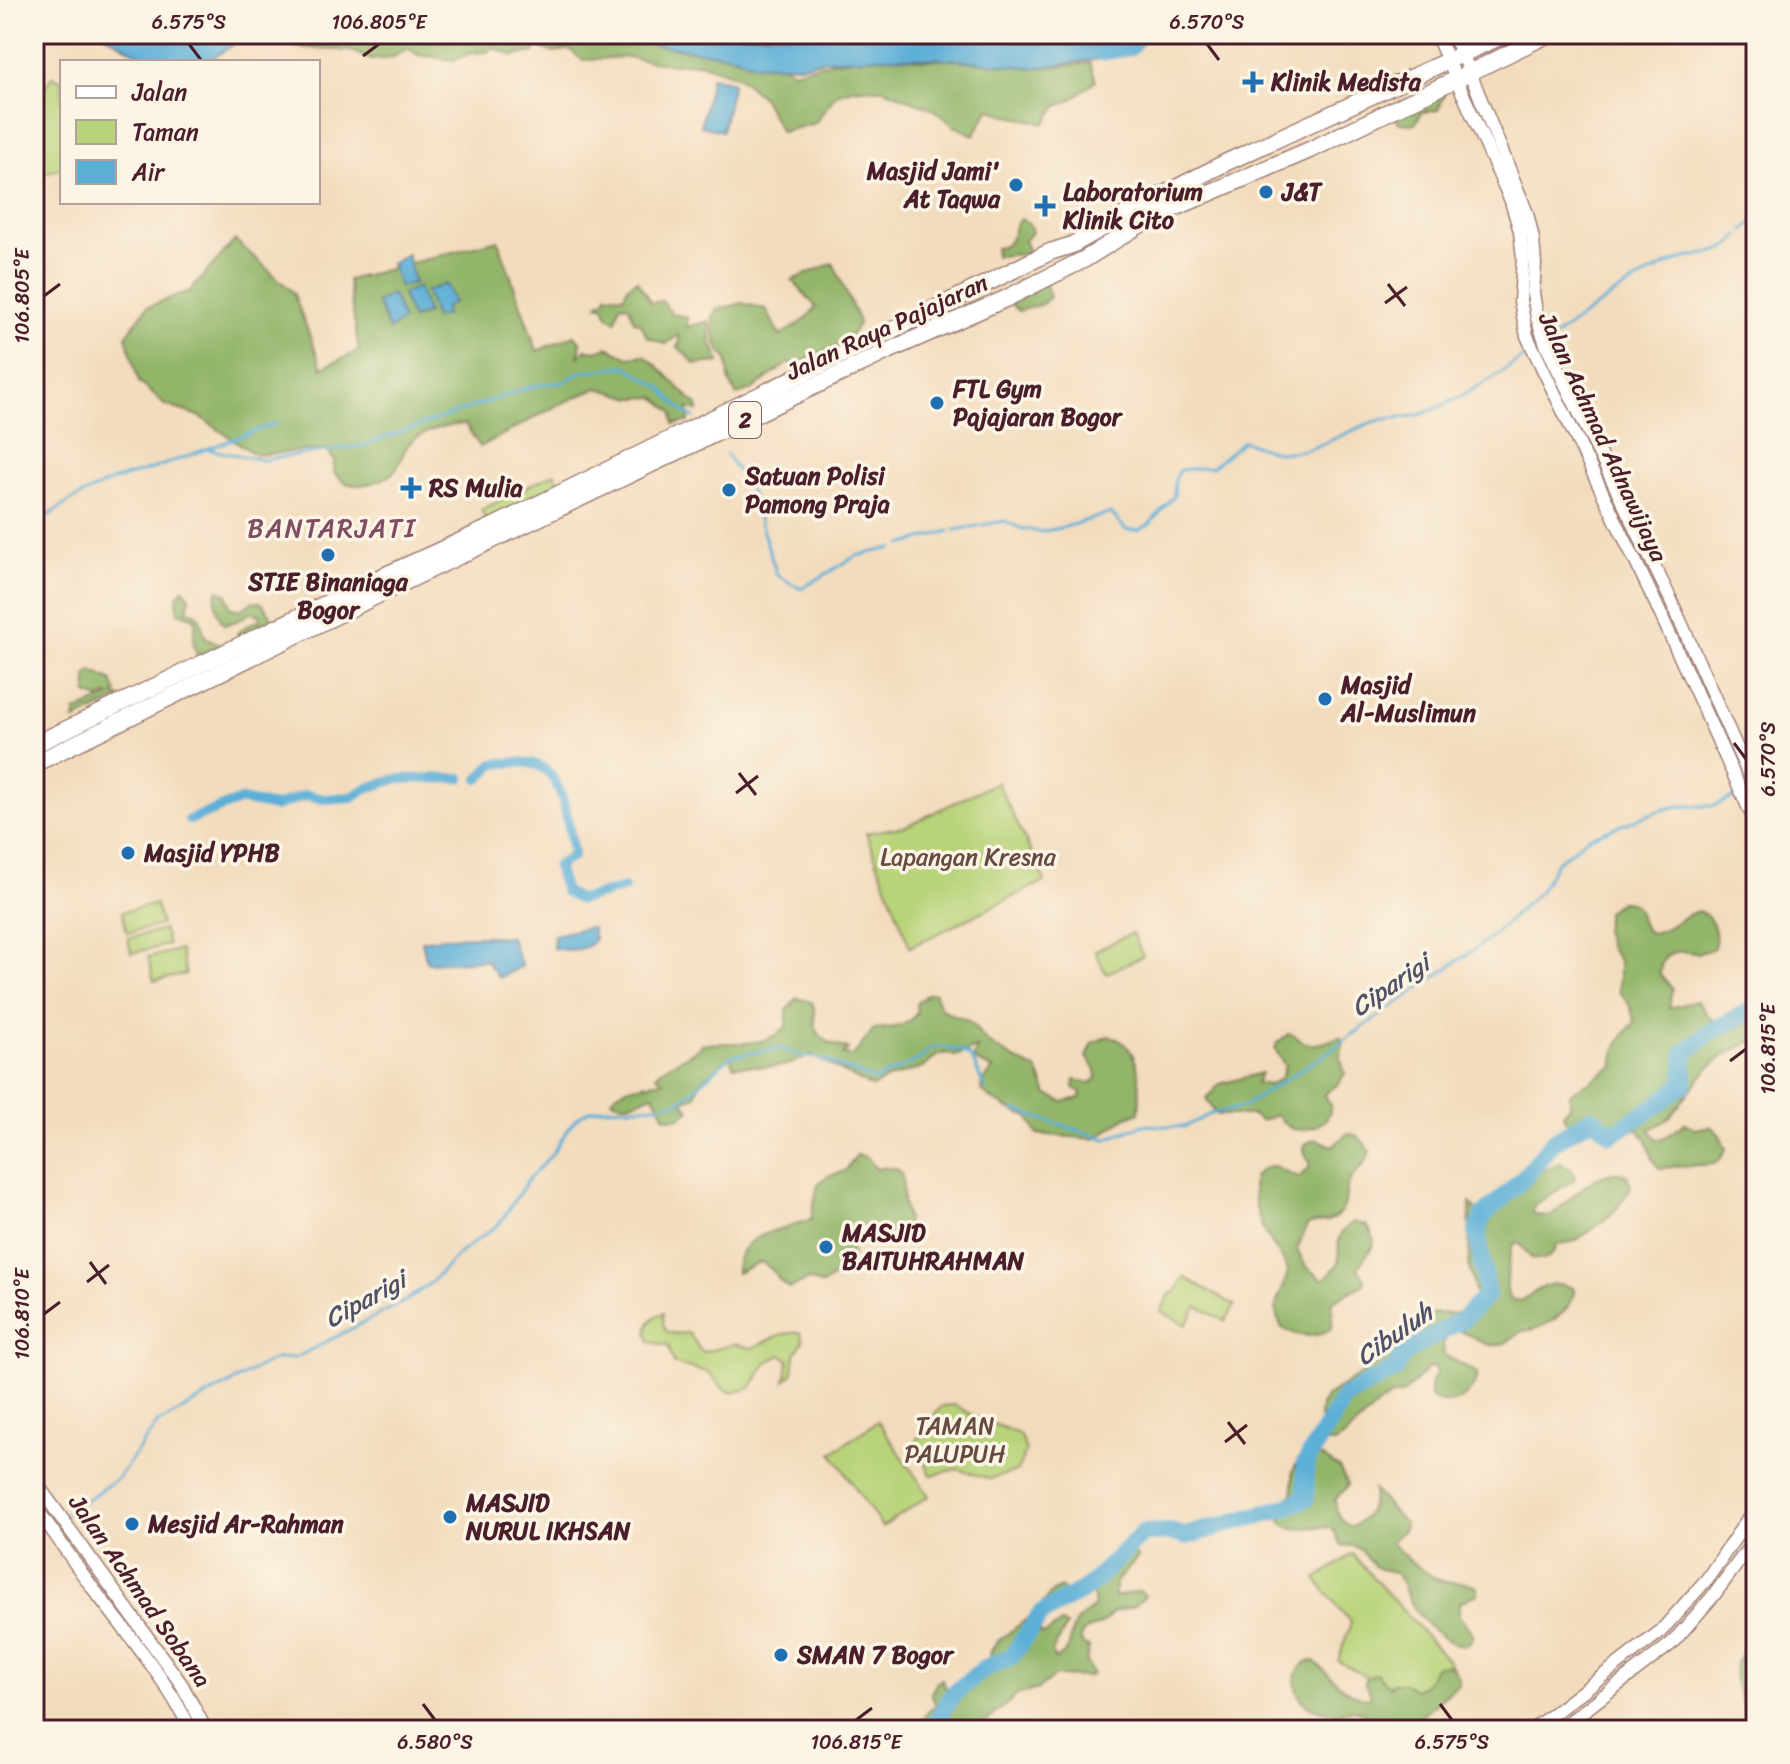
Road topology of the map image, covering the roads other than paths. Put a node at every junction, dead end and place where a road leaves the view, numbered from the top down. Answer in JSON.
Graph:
{"nodes":[{"id":1,"x":1436,"y":34,"type":"edge"},
{"id":2,"x":1451,"y":34,"type":"edge"},
{"id":3,"x":1506,"y":34,"type":"edge"},
{"id":4,"x":1549,"y":34,"type":"edge"},
{"id":5,"x":1455,"y":56,"type":"junction"},
{"id":6,"x":1462,"y":75,"type":"junction"},
{"id":7,"x":1533,"y":293,"type":"junction"},
{"id":8,"x":1520,"y":301,"type":"junction"},
{"id":9,"x":1541,"y":345,"type":"junction"},
{"id":10,"x":309,"y":621,"type":"junction"},
{"id":11,"x":34,"y":745,"type":"edge"},
{"id":12,"x":34,"y":764,"type":"edge"},
{"id":13,"x":1743,"y":778,"type":"junction"},
{"id":14,"x":1756,"y":791,"type":"edge"},
{"id":15,"x":1753,"y":812,"type":"edge"},
{"id":16,"x":34,"y":1480,"type":"edge"},
{"id":17,"x":34,"y":1505,"type":"edge"},
{"id":18,"x":1756,"y":1507,"type":"edge"},
{"id":19,"x":1756,"y":1538,"type":"edge"},
{"id":20,"x":204,"y":1725,"type":"edge"},
{"id":21,"x":190,"y":1729,"type":"edge"},
{"id":22,"x":1532,"y":1730,"type":"edge"},
{"id":23,"x":1559,"y":1730,"type":"edge"}],
"edges":[{"from":1,"to":5,"type":"main road"},
{"from":2,"to":5,"type":"main road"},
{"from":3,"to":5,"type":"highway","number":"2"},
{"from":4,"to":6,"type":"highway","number":"2"},
{"from":5,"to":6,"type":"main road"},
{"from":5,"to":10,"type":"highway","name":"Jalan Raya Pajajaran","number":"2"},
{"from":6,"to":7,"type":"main road","name":"Jalan Achmad Adnawijaya"},
{"from":6,"to":8,"type":"main road","name":"Jalan Achmad Adnawijaya"},
{"from":6,"to":10,"type":"highway","name":"Jalan Raya Pajajaran","number":"2"},
{"from":7,"to":8,"type":"main road"},
{"from":7,"to":9,"type":"main road","name":"Jalan Achmad Adnawijaya"},
{"from":8,"to":9,"type":"main road","name":"Jalan Achmad Adnawijaya"},
{"from":9,"to":13,"type":"main road","name":"Jalan Achmad Adnawijaya"},
{"from":10,"to":11,"type":"highway","name":"Jalan Raya Pajajaran","number":"2"},
{"from":10,"to":12,"type":"highway","name":"Jalan Raya Pajajaran","number":"2"},
{"from":13,"to":14,"type":"main road","name":"Jalan Achmad Adnawijaya"},
{"from":13,"to":15,"type":"main road","name":"Jalan Achmad Adnawijaya"},
{"from":16,"to":20,"type":"main road","name":"Jalan Achmad Sobana"},
{"from":17,"to":21,"type":"main road","name":"Jalan Achmad Sobana"},
{"from":18,"to":22,"type":"main road"},
{"from":19,"to":23,"type":"main road"},
{"from":20,"to":21,"type":"main road"}]}
